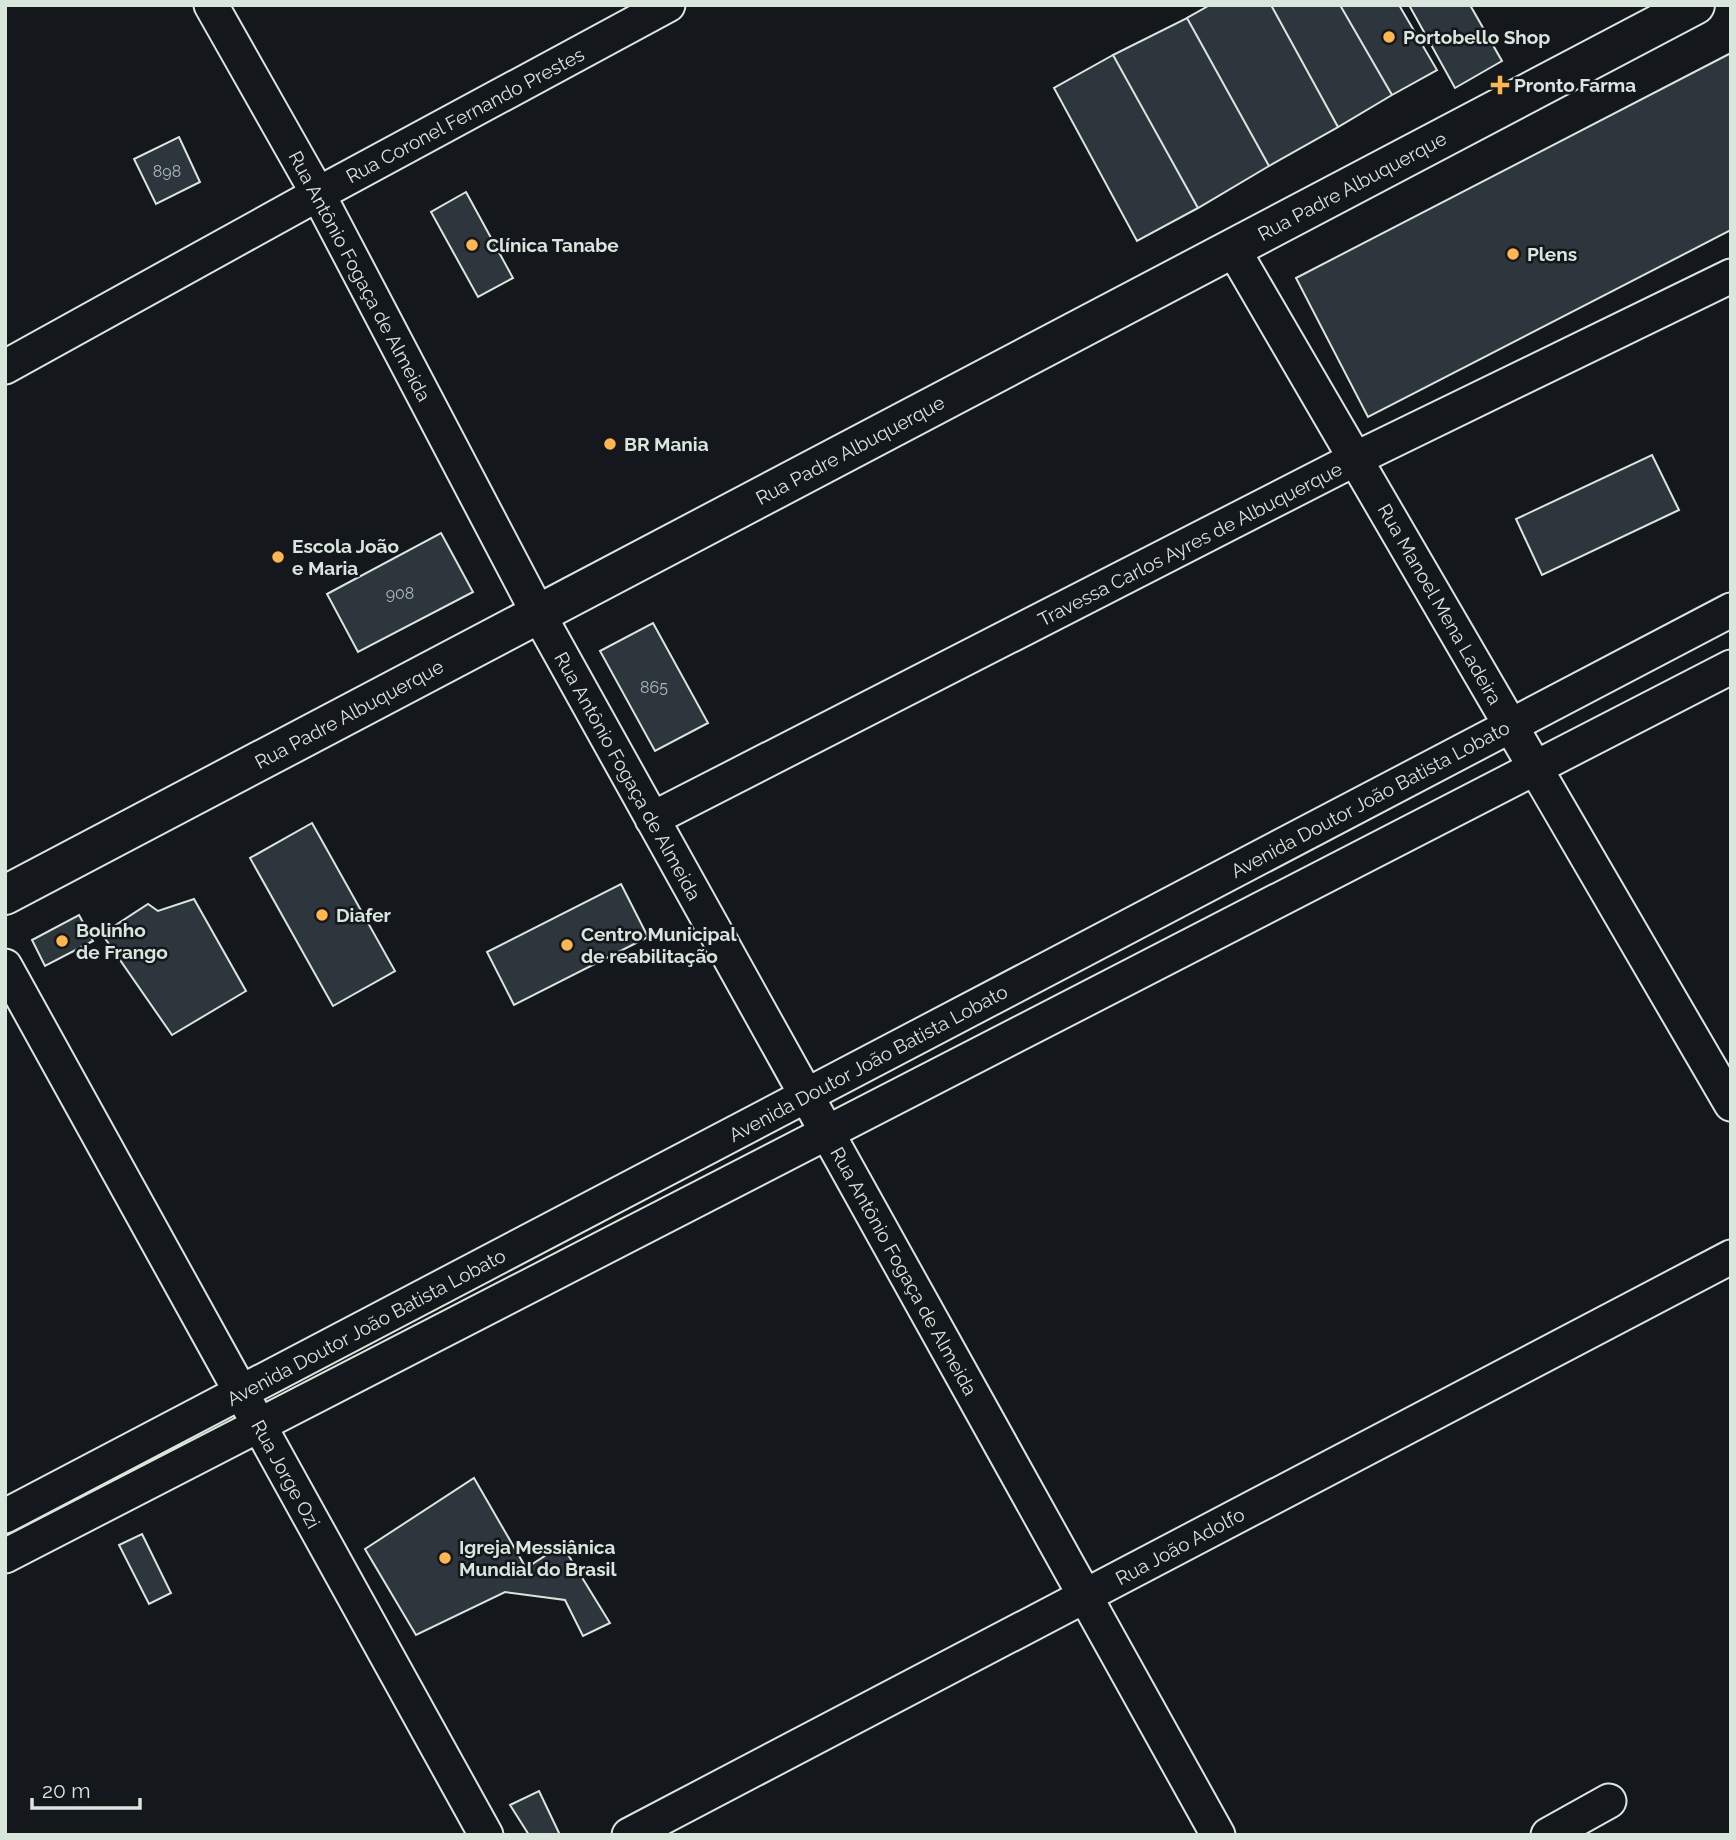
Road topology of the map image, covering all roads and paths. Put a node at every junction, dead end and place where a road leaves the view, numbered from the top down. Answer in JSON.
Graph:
{"nodes":[{"id":1,"x":211,"y":5,"type":"edge"},
{"id":2,"x":668,"y":5,"type":"edge"},
{"id":3,"x":1695,"y":5,"type":"edge"},
{"id":4,"x":318,"y":194,"type":"junction"},
{"id":5,"x":1233,"y":249,"type":"junction"},
{"id":6,"x":1731,"y":276,"type":"edge"},
{"id":7,"x":5,"y":367,"type":"edge"},
{"id":8,"x":1355,"y":459,"type":"junction"},
{"id":9,"x":1731,"y":610,"type":"edge"},
{"id":10,"x":539,"y":615,"type":"junction"},
{"id":11,"x":1731,"y":667,"type":"edge"},
{"id":12,"x":1511,"y":725,"type":"junction"},
{"id":13,"x":1535,"y":768,"type":"junction"},
{"id":14,"x":652,"y":819,"type":"junction"},
{"id":15,"x":5,"y":895,"type":"edge"},
{"id":16,"x":5,"y":966,"type":"edge"},
{"id":17,"x":806,"y":1096,"type":"junction"},
{"id":18,"x":1731,"y":1104,"type":"edge"},
{"id":19,"x":827,"y":1133,"type":"junction"},
{"id":20,"x":1731,"y":1257,"type":"edge"},
{"id":21,"x":241,"y":1392,"type":"junction"},
{"id":22,"x":259,"y":1425,"type":"junction"},
{"id":23,"x":5,"y":1516,"type":"edge"},
{"id":24,"x":5,"y":1556,"type":"edge"},
{"id":25,"x":1085,"y":1596,"type":"junction"},
{"id":26,"x":1609,"y":1801,"type":"dead end"},
{"id":27,"x":486,"y":1835,"type":"edge"},
{"id":28,"x":629,"y":1835,"type":"edge"},
{"id":29,"x":1218,"y":1835,"type":"edge"},
{"id":30,"x":1548,"y":1835,"type":"edge"}],
"edges":[{"from":1,"to":4,"type":"street","name":"Rua Antônio Fogaça de Almeida"},
{"from":2,"to":4,"type":"street","name":"Rua Coronel Fernando Prestes"},
{"from":3,"to":5,"type":"main road","name":"Rua Padre Albuquerque"},
{"from":4,"to":7,"type":"street","name":"Rua Coronel Fernando Prestes"},
{"from":4,"to":10,"type":"street","name":"Rua Antônio Fogaça de Almeida"},
{"from":5,"to":8,"type":"street","name":"Rua Manoel Mena Ladeira"},
{"from":5,"to":10,"type":"main road","name":"Rua Padre Albuquerque"},
{"from":6,"to":8,"type":"street","name":"Travessa Carlos Ayres de Albuquerque"},
{"from":8,"to":12,"type":"street","name":"Rua Manoel Mena Ladeira"},
{"from":8,"to":14,"type":"street","name":"Travessa Carlos Ayres de Albuquerque"},
{"from":9,"to":12,"type":"street","name":"Avenida Doutor João Batista Lobato"},
{"from":10,"to":14,"type":"street","name":"Rua Antônio Fogaça de Almeida"},
{"from":10,"to":15,"type":"main road","name":"Rua Padre Albuquerque"},
{"from":11,"to":13,"type":"street","name":"Avenida Doutor João Batista Lobato"},
{"from":12,"to":13,"type":"street","name":"Rua Manoel Mena Ladeira"},
{"from":12,"to":17,"type":"street","name":"Avenida Doutor João Batista Lobato"},
{"from":13,"to":18,"type":"street","name":"Rua Manoel Mena Ladeira"},
{"from":13,"to":19,"type":"street","name":"Avenida Doutor João Batista Lobato"},
{"from":14,"to":17,"type":"street","name":"Rua Antônio Fogaça de Almeida"},
{"from":16,"to":21,"type":"street","name":"Rua Jorge Ozi"},
{"from":17,"to":19,"type":"street","name":"Rua Antônio Fogaça de Almeida"},
{"from":17,"to":21,"type":"street","name":"Avenida Doutor João Batista Lobato"},
{"from":19,"to":22,"type":"street","name":"Avenida Doutor João Batista Lobato"},
{"from":19,"to":25,"type":"street","name":"Rua Antônio Fogaça de Almeida"},
{"from":20,"to":25,"type":"street","name":"Rua João Adolfo"},
{"from":21,"to":22,"type":"street","name":"Rua Jorge Ozi"},
{"from":21,"to":23,"type":"street","name":"Avenida Doutor João Batista Lobato"},
{"from":22,"to":24,"type":"street","name":"Avenida Doutor João Batista Lobato"},
{"from":22,"to":27,"type":"street","name":"Rua Jorge Ozi"},
{"from":25,"to":28,"type":"street","name":"Rua João Adolfo"},
{"from":25,"to":29,"type":"street","name":"Rua Antônio Fogaça de Almeida"},
{"from":26,"to":30,"type":"street"}]}
